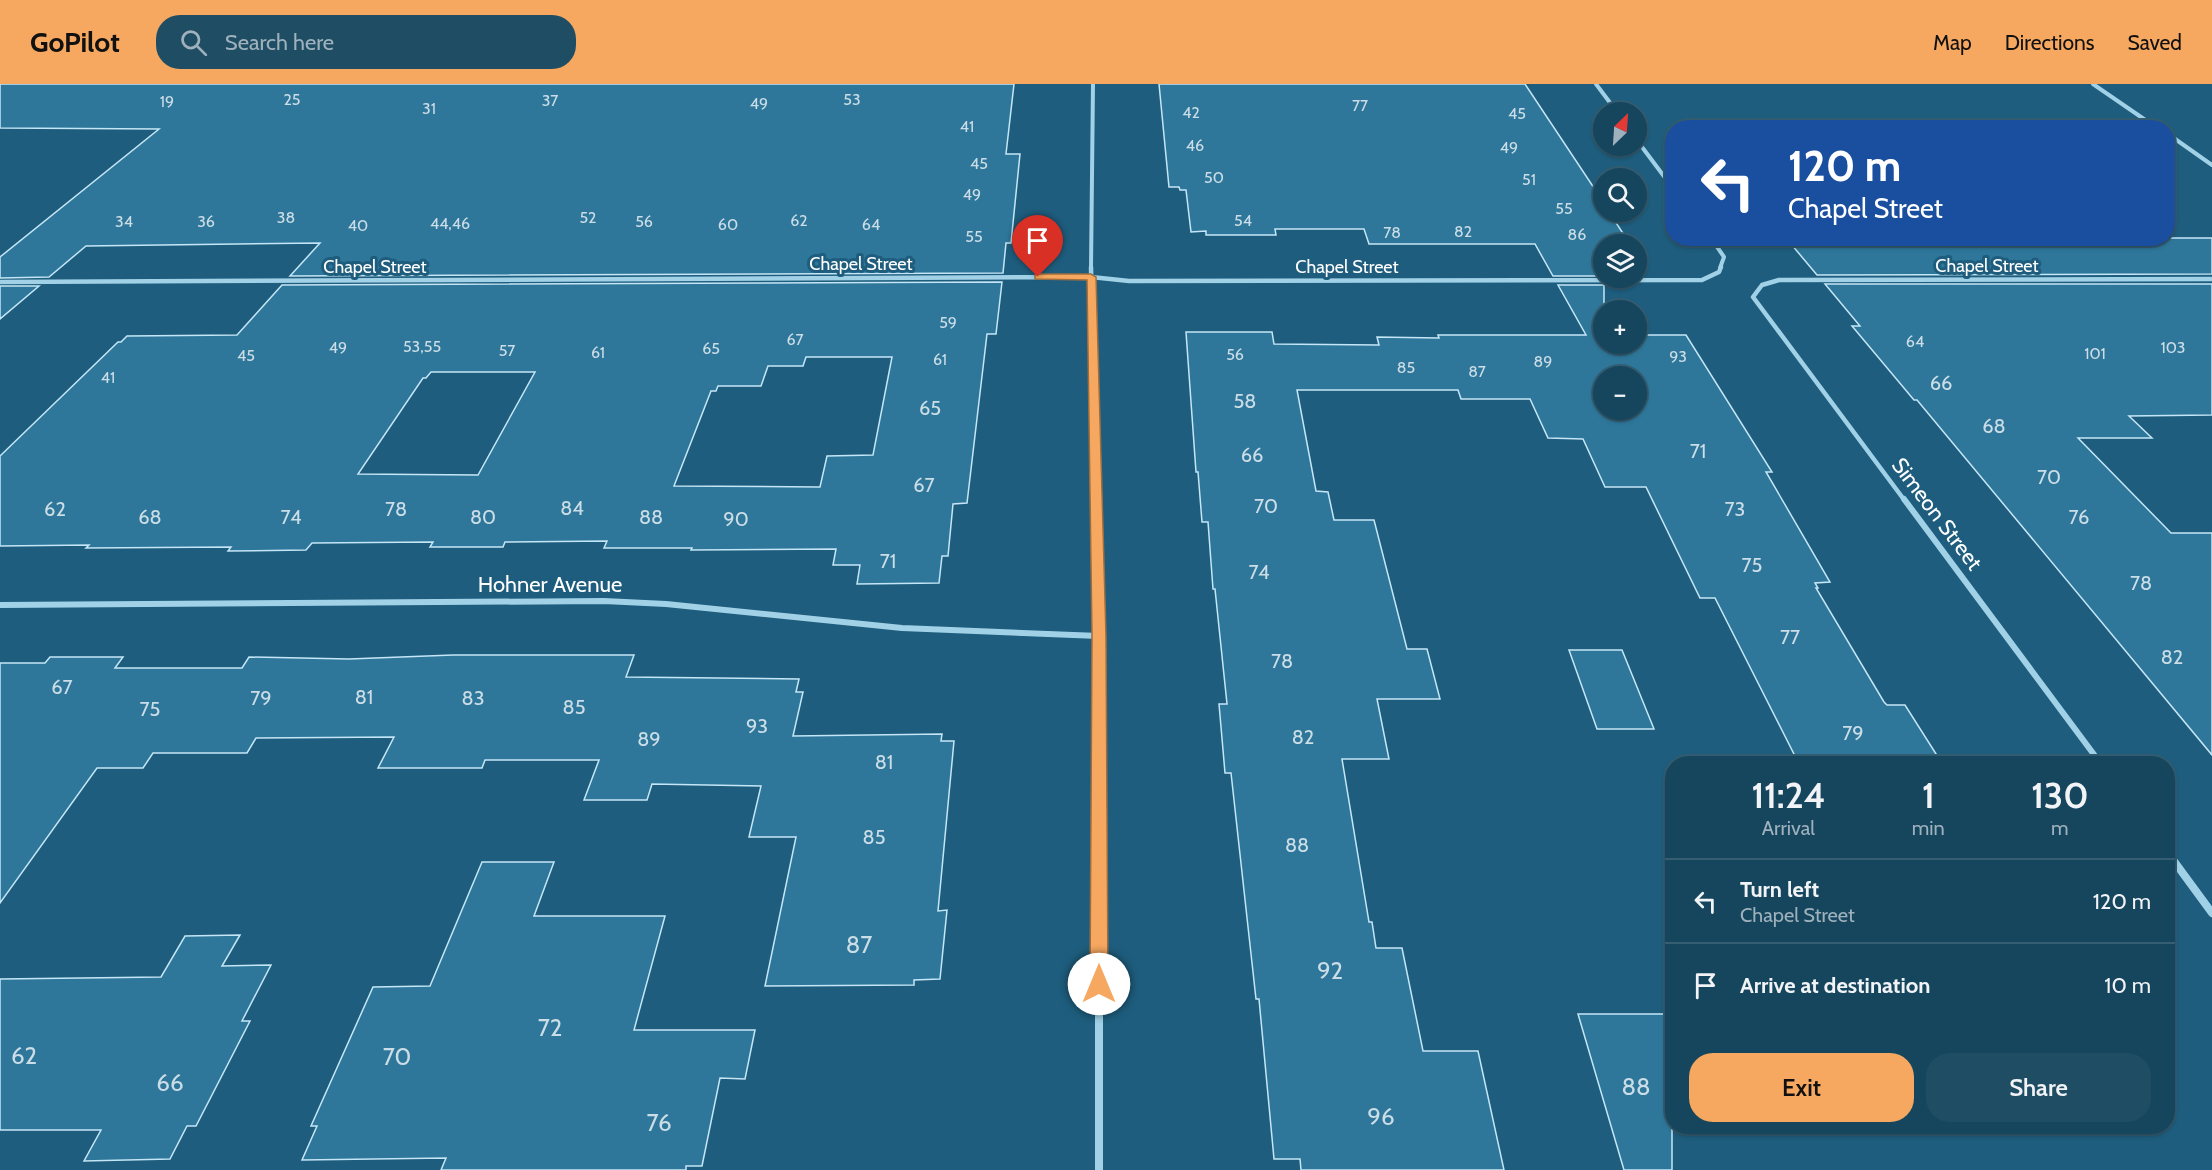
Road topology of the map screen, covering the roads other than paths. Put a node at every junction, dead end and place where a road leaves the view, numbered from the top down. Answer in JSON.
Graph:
{"nodes":[{"id":1,"x":1093,"y":84,"type":"edge"},
{"id":2,"x":1596,"y":84,"type":"edge"},
{"id":3,"x":2093,"y":84,"type":"edge"},
{"id":4,"x":1610,"y":102,"type":"edge"},
{"id":5,"x":2145,"y":120,"type":"edge"},
{"id":6,"x":2175,"y":139,"type":"edge"},
{"id":7,"x":1647,"y":154,"type":"edge"},
{"id":8,"x":2212,"y":165,"type":"edge"},
{"id":9,"x":1665,"y":178,"type":"edge"},
{"id":10,"x":1717,"y":246,"type":"edge"},
{"id":11,"x":1091,"y":277,"type":"junction"},
{"id":12,"x":2212,"y":279,"type":"edge"},
{"id":13,"x":0,"y":282,"type":"edge"},
{"id":14,"x":1762,"y":285,"type":"joint"},
{"id":15,"x":0,"y":605,"type":"edge"},
{"id":16,"x":1099,"y":636,"type":"junction"},
{"id":17,"x":2095,"y":756,"type":"edge"},
{"id":18,"x":2175,"y":863,"type":"edge"},
{"id":19,"x":2212,"y":913,"type":"edge"},
{"id":20,"x":1099,"y":1170,"type":"edge"}],
"edges":[{"from":1,"to":11,"type":"street"},
{"from":2,"to":4,"type":"street"},
{"from":3,"to":5,"type":"street"},
{"from":6,"to":8,"type":"street"},
{"from":7,"to":9,"type":"street"},
{"from":10,"to":11,"type":"street","name":"Chapel Street"},
{"from":11,"to":13,"type":"street","name":"Chapel Street"},
{"from":11,"to":16,"type":"street"},
{"from":12,"to":14,"type":"street","name":"Chapel Street"},
{"from":14,"to":17,"type":"street","name":"Simeon Street"},
{"from":15,"to":16,"type":"street","name":"Hohner Avenue"},
{"from":16,"to":20,"type":"street"},
{"from":18,"to":19,"type":"street"}]}
